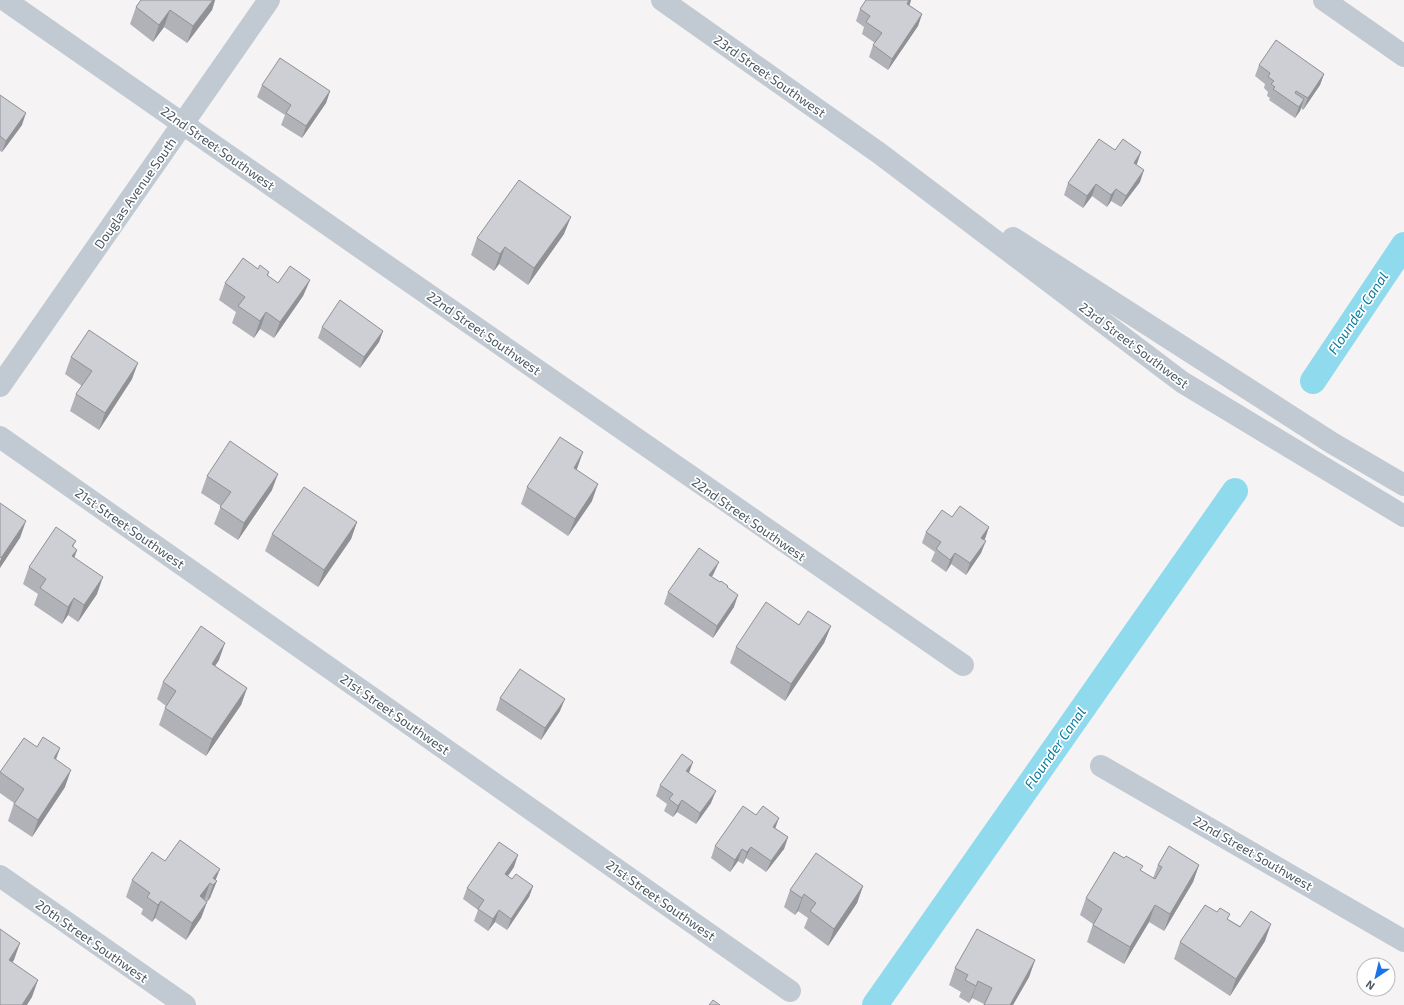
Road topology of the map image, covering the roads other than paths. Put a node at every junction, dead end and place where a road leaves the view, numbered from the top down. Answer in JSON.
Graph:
{"nodes":[{"id":1,"x":5,"y":0,"type":"edge"},
{"id":2,"x":269,"y":0,"type":"edge"},
{"id":3,"x":662,"y":0,"type":"edge"},
{"id":4,"x":1324,"y":0,"type":"edge"},
{"id":5,"x":1404,"y":56,"type":"edge"},
{"id":6,"x":182,"y":123,"type":"junction"},
{"id":7,"x":879,"y":153,"type":"junction"},
{"id":8,"x":0,"y":386,"type":"edge"},
{"id":9,"x":0,"y":437,"type":"edge"},
{"id":10,"x":1404,"y":485,"type":"edge"},
{"id":11,"x":1404,"y":516,"type":"edge"},
{"id":12,"x":963,"y":665,"type":"dead end"},
{"id":13,"x":1101,"y":766,"type":"dead end"},
{"id":14,"x":0,"y":876,"type":"edge"},
{"id":15,"x":1404,"y":941,"type":"edge"},
{"id":16,"x":790,"y":991,"type":"dead end"},
{"id":17,"x":184,"y":1005,"type":"edge"}],
"edges":[{"from":1,"to":6,"type":"street","name":"22nd Street Southwest"},
{"from":2,"to":6,"type":"street","name":"Douglas Avenue South"},
{"from":3,"to":7,"type":"street","name":"23rd Street Southwest"},
{"from":4,"to":5,"type":"street"},
{"from":6,"to":8,"type":"street","name":"Douglas Avenue South"},
{"from":6,"to":12,"type":"street","name":"22nd Street Southwest"},
{"from":7,"to":10,"type":"street","name":"23rd Street Southwest"},
{"from":7,"to":11,"type":"street","name":"23rd Street Southwest"},
{"from":9,"to":16,"type":"street","name":"21st Street Southwest"},
{"from":13,"to":15,"type":"street","name":"22nd Street Southwest"},
{"from":14,"to":17,"type":"street","name":"20th Street Southwest"}]}
